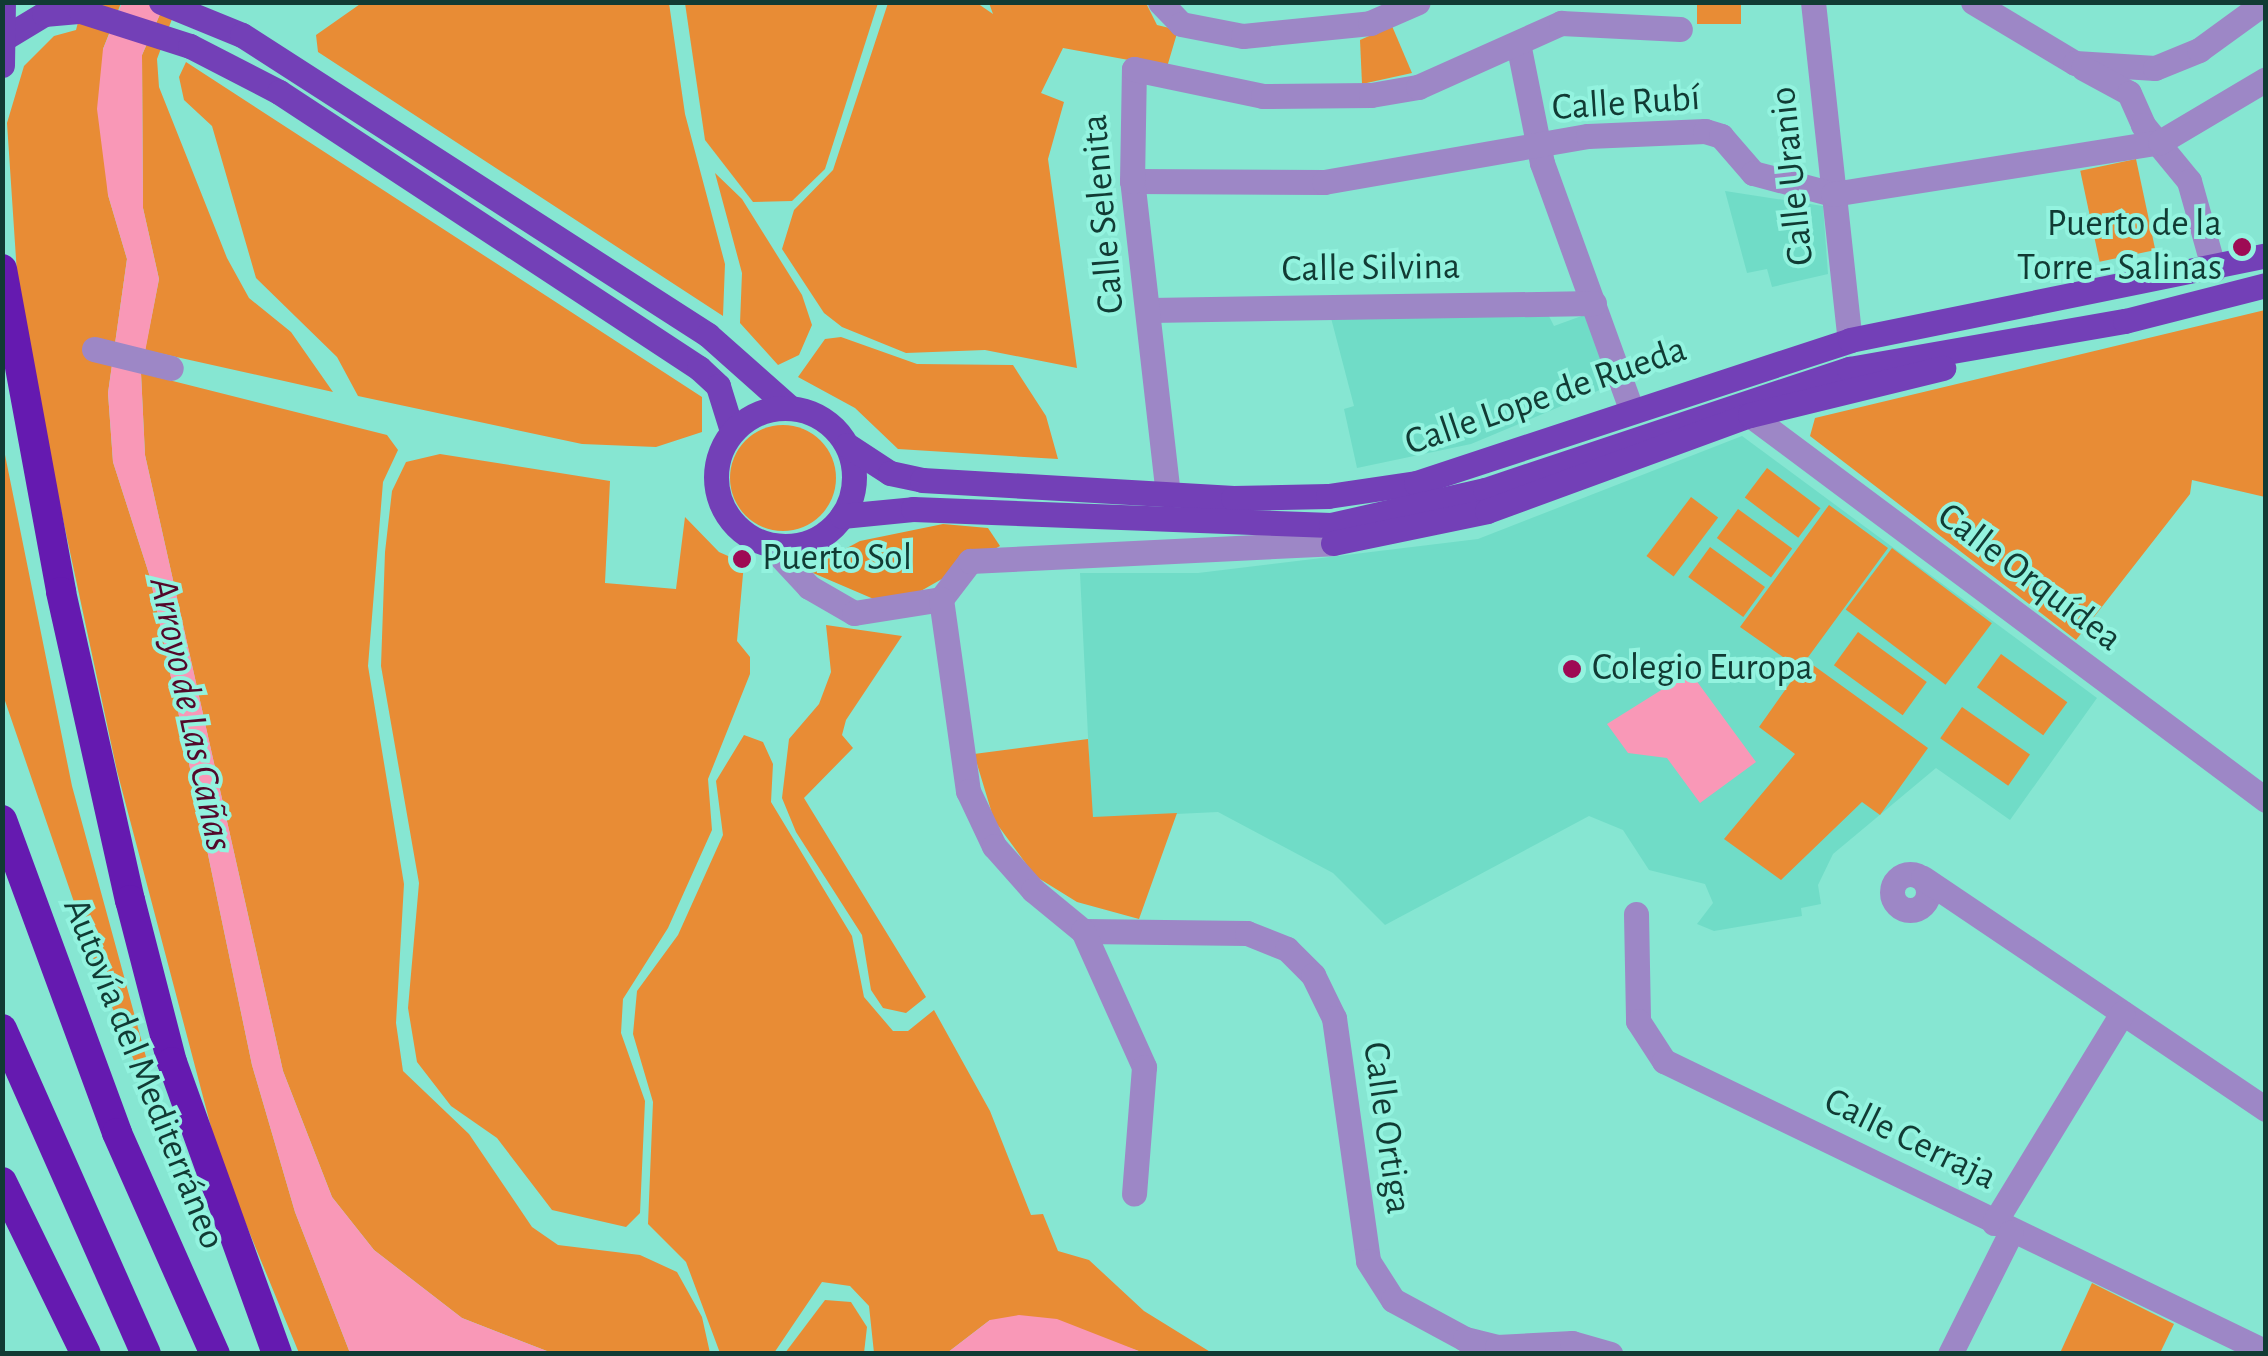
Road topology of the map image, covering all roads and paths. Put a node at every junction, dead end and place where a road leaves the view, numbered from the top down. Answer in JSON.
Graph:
{"nodes":[{"id":1,"x":2,"y":2,"type":"edge"},
{"id":2,"x":161,"y":2,"type":"edge"},
{"id":3,"x":1160,"y":2,"type":"edge"},
{"id":4,"x":1418,"y":2,"type":"edge"},
{"id":5,"x":1813,"y":2,"type":"edge"},
{"id":6,"x":1973,"y":2,"type":"edge"},
{"id":7,"x":2266,"y":2,"type":"edge"},
{"id":8,"x":1558,"y":13,"type":"edge"},
{"id":9,"x":1680,"y":30,"type":"dead end"},
{"id":10,"x":6,"y":37,"type":"junction"},
{"id":11,"x":1518,"y":43,"type":"junction"},
{"id":12,"x":2075,"y":63,"type":"junction"},
{"id":13,"x":2,"y":65,"type":"edge"},
{"id":14,"x":2266,"y":79,"type":"edge"},
{"id":15,"x":2160,"y":142,"type":"junction"},
{"id":16,"x":1541,"y":147,"type":"junction"},
{"id":17,"x":1132,"y":180,"type":"junction"},
{"id":18,"x":1834,"y":194,"type":"junction"},
{"id":19,"x":2266,"y":256,"type":"edge"},
{"id":20,"x":2,"y":268,"type":"edge"},
{"id":21,"x":2214,"y":270,"type":"junction"},
{"id":22,"x":2266,"y":285,"type":"edge"},
{"id":23,"x":1594,"y":303,"type":"junction"},
{"id":24,"x":1150,"y":310,"type":"junction"},
{"id":25,"x":1850,"y":340,"type":"junction"},
{"id":26,"x":94,"y":349,"type":"dead end"},
{"id":27,"x":171,"y":368,"type":"dead end"},
{"id":28,"x":1682,"y":390,"type":"junction"},
{"id":29,"x":789,"y":407,"type":"junction"},
{"id":30,"x":1632,"y":409,"type":"junction"},
{"id":31,"x":1738,"y":409,"type":"junction"},
{"id":32,"x":732,"y":431,"type":"junction"},
{"id":33,"x":846,"y":446,"type":"junction"},
{"id":34,"x":1168,"y":495,"type":"junction"},
{"id":35,"x":842,"y":516,"type":"junction"},
{"id":36,"x":1333,"y":542,"type":"joint"},
{"id":37,"x":770,"y":545,"type":"junction"},
{"id":38,"x":941,"y":599,"type":"junction"},
{"id":39,"x":2266,"y":800,"type":"edge"},
{"id":40,"x":2,"y":820,"type":"edge"},
{"id":41,"x":1923,"y":878,"type":"dead end"},
{"id":42,"x":1636,"y":914,"type":"dead end"},
{"id":43,"x":1083,"y":931,"type":"junction"},
{"id":44,"x":2122,"y":1013,"type":"junction"},
{"id":45,"x":2,"y":1029,"type":"edge"},
{"id":46,"x":2266,"y":1109,"type":"edge"},
{"id":47,"x":2,"y":1182,"type":"edge"},
{"id":48,"x":1134,"y":1194,"type":"dead end"},
{"id":49,"x":2003,"y":1228,"type":"junction"},
{"id":50,"x":2266,"y":1352,"type":"edge"},
{"id":51,"x":86,"y":1354,"type":"edge"},
{"id":52,"x":146,"y":1354,"type":"edge"},
{"id":53,"x":215,"y":1354,"type":"edge"},
{"id":54,"x":277,"y":1354,"type":"edge"},
{"id":55,"x":1610,"y":1354,"type":"edge"},
{"id":56,"x":1950,"y":1354,"type":"edge"}],
"edges":[{"from":1,"to":10,"type":"main road"},
{"from":2,"to":29,"type":"main road"},
{"from":3,"to":4,"type":"street"},
{"from":5,"to":18,"type":"street","name":"Calle Uranio"},
{"from":6,"to":12,"type":"street"},
{"from":7,"to":12,"type":"street"},
{"from":8,"to":9,"type":"street","name":"Calle Selenita"},
{"from":8,"to":11,"type":"street","name":"Calle Selenita"},
{"from":10,"to":13,"type":"main road"},
{"from":10,"to":32,"type":"main road"},
{"from":11,"to":16,"type":"street"},
{"from":11,"to":17,"type":"street","name":"Calle Selenita"},
{"from":12,"to":15,"type":"street"},
{"from":14,"to":15,"type":"street","name":"Calle Rubí"},
{"from":15,"to":18,"type":"street","name":"Calle Rubí"},
{"from":15,"to":21,"type":"street"},
{"from":16,"to":17,"type":"street","name":"Calle Rubí"},
{"from":16,"to":18,"type":"street","name":"Calle Rubí"},
{"from":16,"to":23,"type":"street"},
{"from":17,"to":24,"type":"street","name":"Calle Selenita"},
{"from":18,"to":25,"type":"street","name":"Calle Uranio"},
{"from":19,"to":21,"type":"main road","name":"Calle Lope de Rueda"},
{"from":20,"to":54,"type":"highway"},
{"from":21,"to":25,"type":"main road","name":"Calle Lope de Rueda"},
{"from":22,"to":31,"type":"main road","name":"Calle Lope de Rueda"},
{"from":23,"to":24,"type":"street","name":"Calle Silvina"},
{"from":23,"to":30,"type":"street"},
{"from":24,"to":34,"type":"street","name":"Calle Selenita"},
{"from":25,"to":28,"type":"main road","name":"Calle Lope de Rueda"},
{"from":26,"to":27,"type":"street"},
{"from":28,"to":30,"type":"main road","name":"Calle Lope de Rueda"},
{"from":28,"to":31,"type":"main road"},
{"from":29,"to":32,"type":"main road"},
{"from":29,"to":33,"type":"main road"},
{"from":30,"to":34,"type":"main road","name":"Calle Lope de Rueda"},
{"from":31,"to":35,"type":"main road","name":"Calle Lope de Rueda"},
{"from":31,"to":36,"type":"main road","name":"Calle Lope de Rueda"},
{"from":31,"to":39,"type":"street","name":"Calle Orquídea"},
{"from":32,"to":37,"type":"main road"},
{"from":33,"to":34,"type":"main road","name":"Calle Lope de Rueda"},
{"from":33,"to":35,"type":"main road"},
{"from":35,"to":37,"type":"main road"},
{"from":36,"to":38,"type":"street","name":"Calle Lope de Rueda"},
{"from":37,"to":38,"type":"street"},
{"from":38,"to":43,"type":"street"},
{"from":40,"to":53,"type":"highway","name":"Autovía del Mediterráneo"},
{"from":41,"to":44,"type":"street"},
{"from":42,"to":49,"type":"street","name":"Calle Cerraja"},
{"from":43,"to":48,"type":"street"},
{"from":43,"to":55,"type":"street","name":"Calle Ortiga"},
{"from":44,"to":46,"type":"street"},
{"from":44,"to":49,"type":"street"},
{"from":45,"to":52,"type":"highway"},
{"from":47,"to":51,"type":"highway"},
{"from":49,"to":50,"type":"street","name":"Calle Cerraja"},
{"from":49,"to":56,"type":"street"}]}
